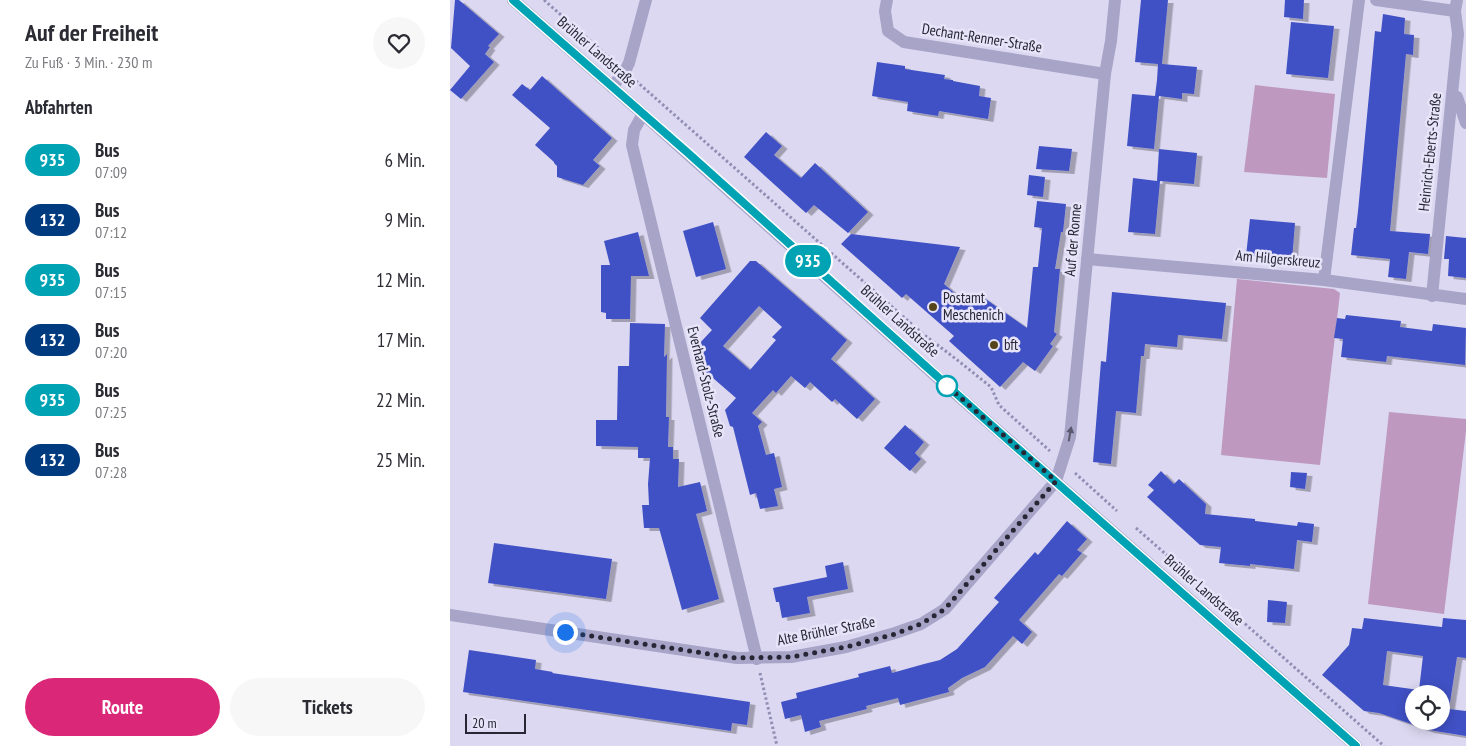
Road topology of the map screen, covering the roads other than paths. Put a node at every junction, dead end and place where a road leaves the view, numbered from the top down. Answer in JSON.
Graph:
{"nodes":[{"id":1,"x":513,"y":0,"type":"edge"},
{"id":2,"x":646,"y":0,"type":"edge"},
{"id":3,"x":887,"y":0,"type":"edge"},
{"id":4,"x":1115,"y":0,"type":"edge"},
{"id":5,"x":1359,"y":0,"type":"edge"},
{"id":6,"x":1376,"y":0,"type":"edge"},
{"id":7,"x":1456,"y":6,"type":"edge"},
{"id":8,"x":1105,"y":74,"type":"junction"},
{"id":9,"x":612,"y":87,"type":"junction"},
{"id":10,"x":1452,"y":96,"type":"junction"},
{"id":11,"x":644,"y":114,"type":"junction"},
{"id":12,"x":1466,"y":122,"type":"edge"},
{"id":13,"x":1087,"y":259,"type":"junction"},
{"id":14,"x":1324,"y":280,"type":"junction"},
{"id":15,"x":1432,"y":296,"type":"junction"},
{"id":16,"x":1466,"y":299,"type":"edge"},
{"id":17,"x":1056,"y":481,"type":"junction"},
{"id":18,"x":450,"y":615,"type":"edge"},
{"id":19,"x":757,"y":658,"type":"junction"},
{"id":20,"x":1356,"y":746,"type":"edge"}],
"edges":[{"from":1,"to":9,"type":"street","name":"Brühler Landstraße"},
{"from":2,"to":9,"type":"street"},
{"from":3,"to":8,"type":"street","name":"Dechant-Renner-Straße"},
{"from":4,"to":8,"type":"street","name":"Auf der Ronne"},
{"from":5,"to":14,"type":"street"},
{"from":6,"to":7,"type":"street","name":"Heinrich-Eberts-Straße"},
{"from":7,"to":10,"type":"street","name":"Heinrich-Eberts-Straße"},
{"from":8,"to":13,"type":"street","name":"Auf der Ronne"},
{"from":9,"to":11,"type":"street","name":"Brühler Landstraße"},
{"from":10,"to":12,"type":"street"},
{"from":10,"to":15,"type":"street","name":"Heinrich-Eberts-Straße"},
{"from":11,"to":17,"type":"street","name":"Brühler Landstraße"},
{"from":11,"to":19,"type":"street","name":"Everhard-Stolz-Straße"},
{"from":13,"to":14,"type":"street","name":"Am Hilgerskreuz"},
{"from":17,"to":13,"type":"street","name":"Auf der Ronne","one_way":true},
{"from":14,"to":15,"type":"street","name":"Am Hilgerskreuz"},
{"from":15,"to":16,"type":"street","name":"Am Hilgerskreuz"},
{"from":17,"to":19,"type":"street","name":"Alte Brühler Straße"},
{"from":17,"to":20,"type":"street","name":"Brühler Landstraße"},
{"from":18,"to":19,"type":"street","name":"Alte Brühler Straße"}]}
